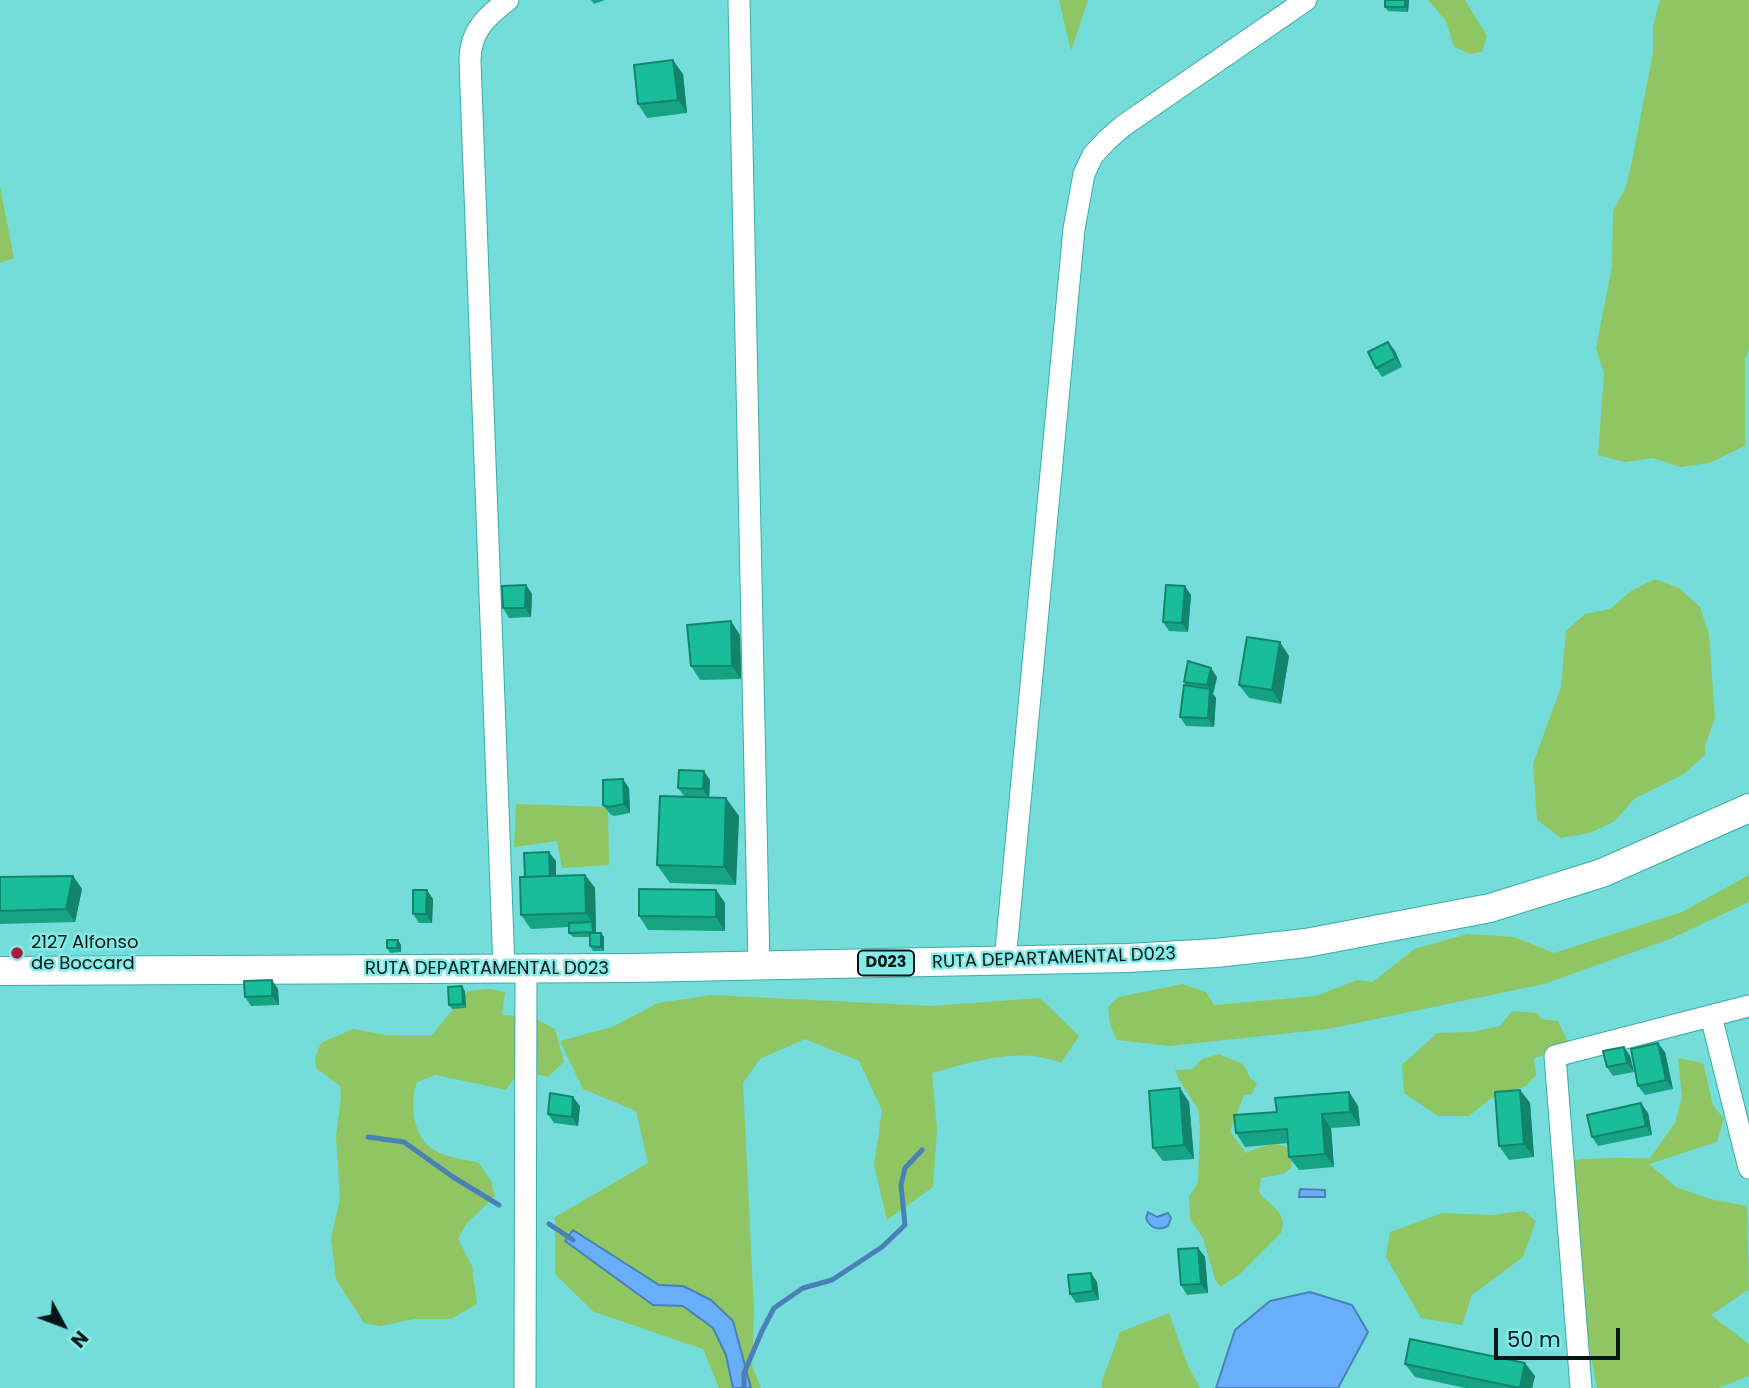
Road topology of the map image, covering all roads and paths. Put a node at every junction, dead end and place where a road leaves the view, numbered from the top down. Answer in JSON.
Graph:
{"nodes":[{"id":1,"x":508,"y":0,"type":"edge"},
{"id":2,"x":739,"y":0,"type":"edge"},
{"id":3,"x":1306,"y":0,"type":"edge"},
{"id":4,"x":1749,"y":808,"type":"edge"},
{"id":5,"x":1005,"y":961,"type":"junction"},
{"id":6,"x":760,"y":966,"type":"junction"},
{"id":7,"x":515,"y":968,"type":"junction"},
{"id":8,"x":0,"y":971,"type":"edge"},
{"id":9,"x":1749,"y":1006,"type":"edge"},
{"id":10,"x":1711,"y":1016,"type":"junction"},
{"id":11,"x":1749,"y":1168,"type":"edge"},
{"id":12,"x":525,"y":1388,"type":"edge"},
{"id":13,"x":1581,"y":1388,"type":"edge"}],
"edges":[{"from":1,"to":7,"type":"street"},
{"from":2,"to":6,"type":"street"},
{"from":3,"to":5,"type":"street"},
{"from":4,"to":5,"type":"main road","name":"RUTA DEPARTAMENTAL D023","number":"D023"},
{"from":5,"to":6,"type":"main road","name":"RUTA DEPARTAMENTAL D023","number":"D023"},
{"from":6,"to":7,"type":"main road","name":"RUTA DEPARTAMENTAL D023","number":"D023"},
{"from":7,"to":8,"type":"main road","name":"RUTA DEPARTAMENTAL D023","number":"D023"},
{"from":7,"to":12,"type":"street"},
{"from":9,"to":10,"type":"street"},
{"from":10,"to":11,"type":"street"},
{"from":10,"to":13,"type":"street"}]}
